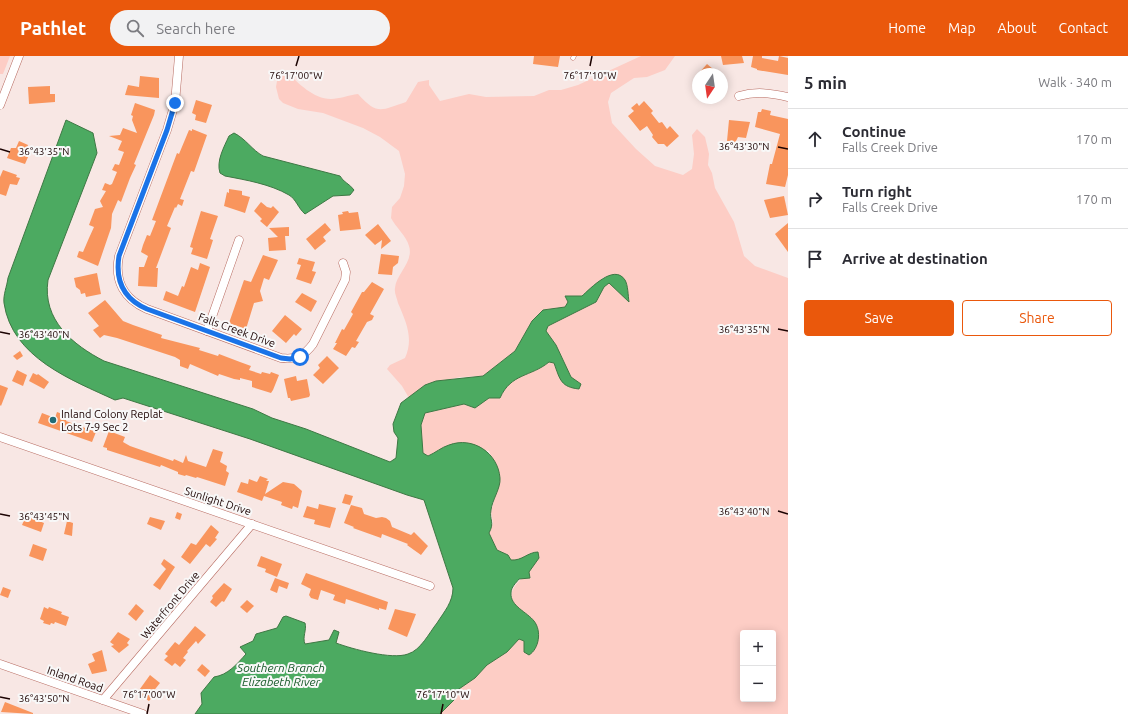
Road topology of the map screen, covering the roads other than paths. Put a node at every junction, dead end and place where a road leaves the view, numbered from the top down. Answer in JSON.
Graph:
{"nodes":[{"id":1,"x":20,"y":56,"type":"edge"},
{"id":2,"x":179,"y":56,"type":"edge"},
{"id":3,"x":739,"y":96,"type":"dead end"},
{"id":4,"x":788,"y":97,"type":"edge"},
{"id":5,"x":0,"y":105,"type":"edge"},
{"id":6,"x":239,"y":240,"type":"dead end"},
{"id":7,"x":343,"y":263,"type":"dead end"},
{"id":8,"x":208,"y":331,"type":"junction"},
{"id":9,"x":0,"y":437,"type":"edge"},
{"id":10,"x":252,"y":524,"type":"junction"},
{"id":11,"x":430,"y":586,"type":"dead end"},
{"id":12,"x":0,"y":664,"type":"edge"},
{"id":13,"x":103,"y":700,"type":"junction"},
{"id":14,"x":144,"y":714,"type":"edge"}],
"edges":[{"from":1,"to":5,"type":"street"},
{"from":2,"to":8,"type":"street","name":"Falls Creek Drive"},
{"from":3,"to":4,"type":"street"},
{"from":6,"to":8,"type":"street"},
{"from":7,"to":8,"type":"street","name":"Falls Creek Drive"},
{"from":9,"to":10,"type":"street","name":"Sunlight Drive"},
{"from":10,"to":11,"type":"street","name":"Sunlight Drive"},
{"from":10,"to":13,"type":"street","name":"Waterfront Drive"},
{"from":12,"to":13,"type":"street","name":"Inland Road"},
{"from":13,"to":14,"type":"street","name":"Inland Road"}]}
